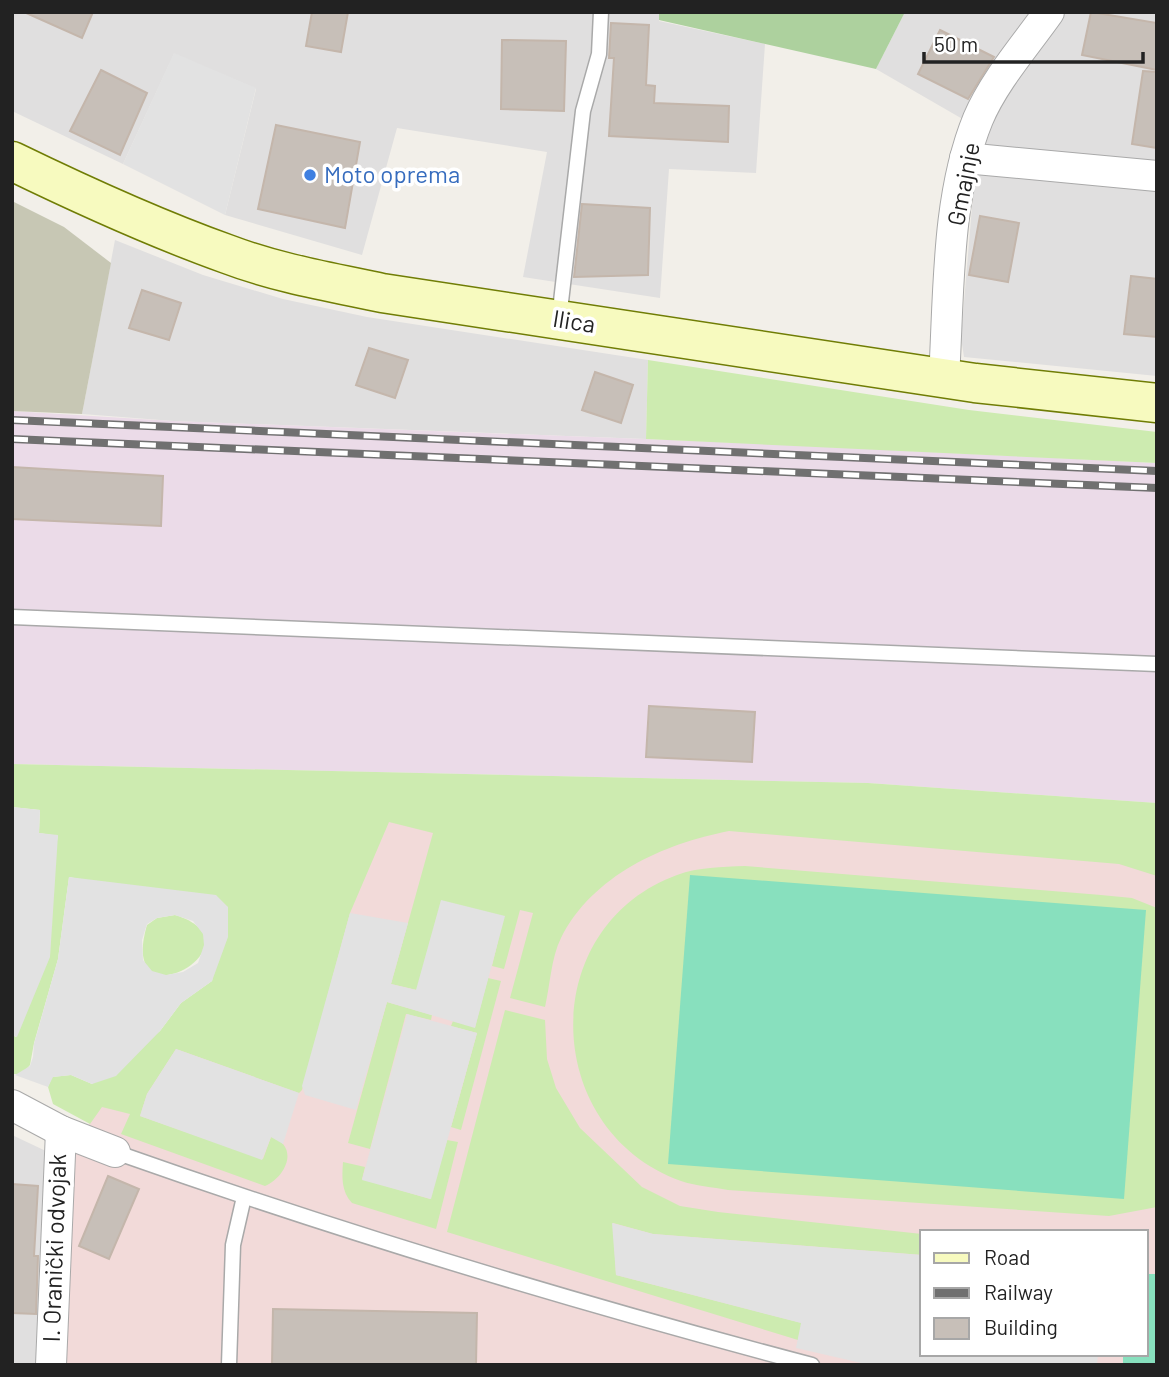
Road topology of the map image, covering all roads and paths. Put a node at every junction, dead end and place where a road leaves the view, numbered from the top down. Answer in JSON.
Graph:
{"nodes":[{"id":1,"x":601,"y":12,"type":"edge"},
{"id":2,"x":1049,"y":12,"type":"edge"},
{"id":3,"x":964,"y":158,"type":"junction"},
{"id":4,"x":12,"y":161,"type":"edge"},
{"id":5,"x":1157,"y":176,"type":"edge"},
{"id":6,"x":558,"y":320,"type":"junction"},
{"id":7,"x":944,"y":378,"type":"junction"},
{"id":8,"x":1157,"y":403,"type":"edge"},
{"id":9,"x":12,"y":617,"type":"edge"},
{"id":10,"x":1157,"y":664,"type":"edge"},
{"id":11,"x":12,"y":1105,"type":"edge"},
{"id":12,"x":61,"y":1131,"type":"junction"},
{"id":13,"x":115,"y":1152,"type":"joint"},
{"id":14,"x":244,"y":1197,"type":"junction"},
{"id":15,"x":51,"y":1365,"type":"edge"},
{"id":16,"x":229,"y":1365,"type":"edge"},
{"id":17,"x":812,"y":1365,"type":"edge"}],
"edges":[{"from":1,"to":6,"type":"lane"},
{"from":2,"to":3,"type":"street","name":"Gmajnje"},
{"from":3,"to":5,"type":"street"},
{"from":3,"to":7,"type":"street","name":"Gmajnje"},
{"from":4,"to":6,"type":"main road","name":"Ilica"},
{"from":6,"to":7,"type":"main road","name":"Ilica"},
{"from":7,"to":8,"type":"main road","name":"Ilica"},
{"from":9,"to":10,"type":"lane"},
{"from":11,"to":12,"type":"street"},
{"from":12,"to":13,"type":"street"},
{"from":12,"to":15,"type":"street","name":"I. Oranički odvojak"},
{"from":13,"to":14,"type":"lane"},
{"from":14,"to":16,"type":"lane"},
{"from":14,"to":17,"type":"lane"}]}
